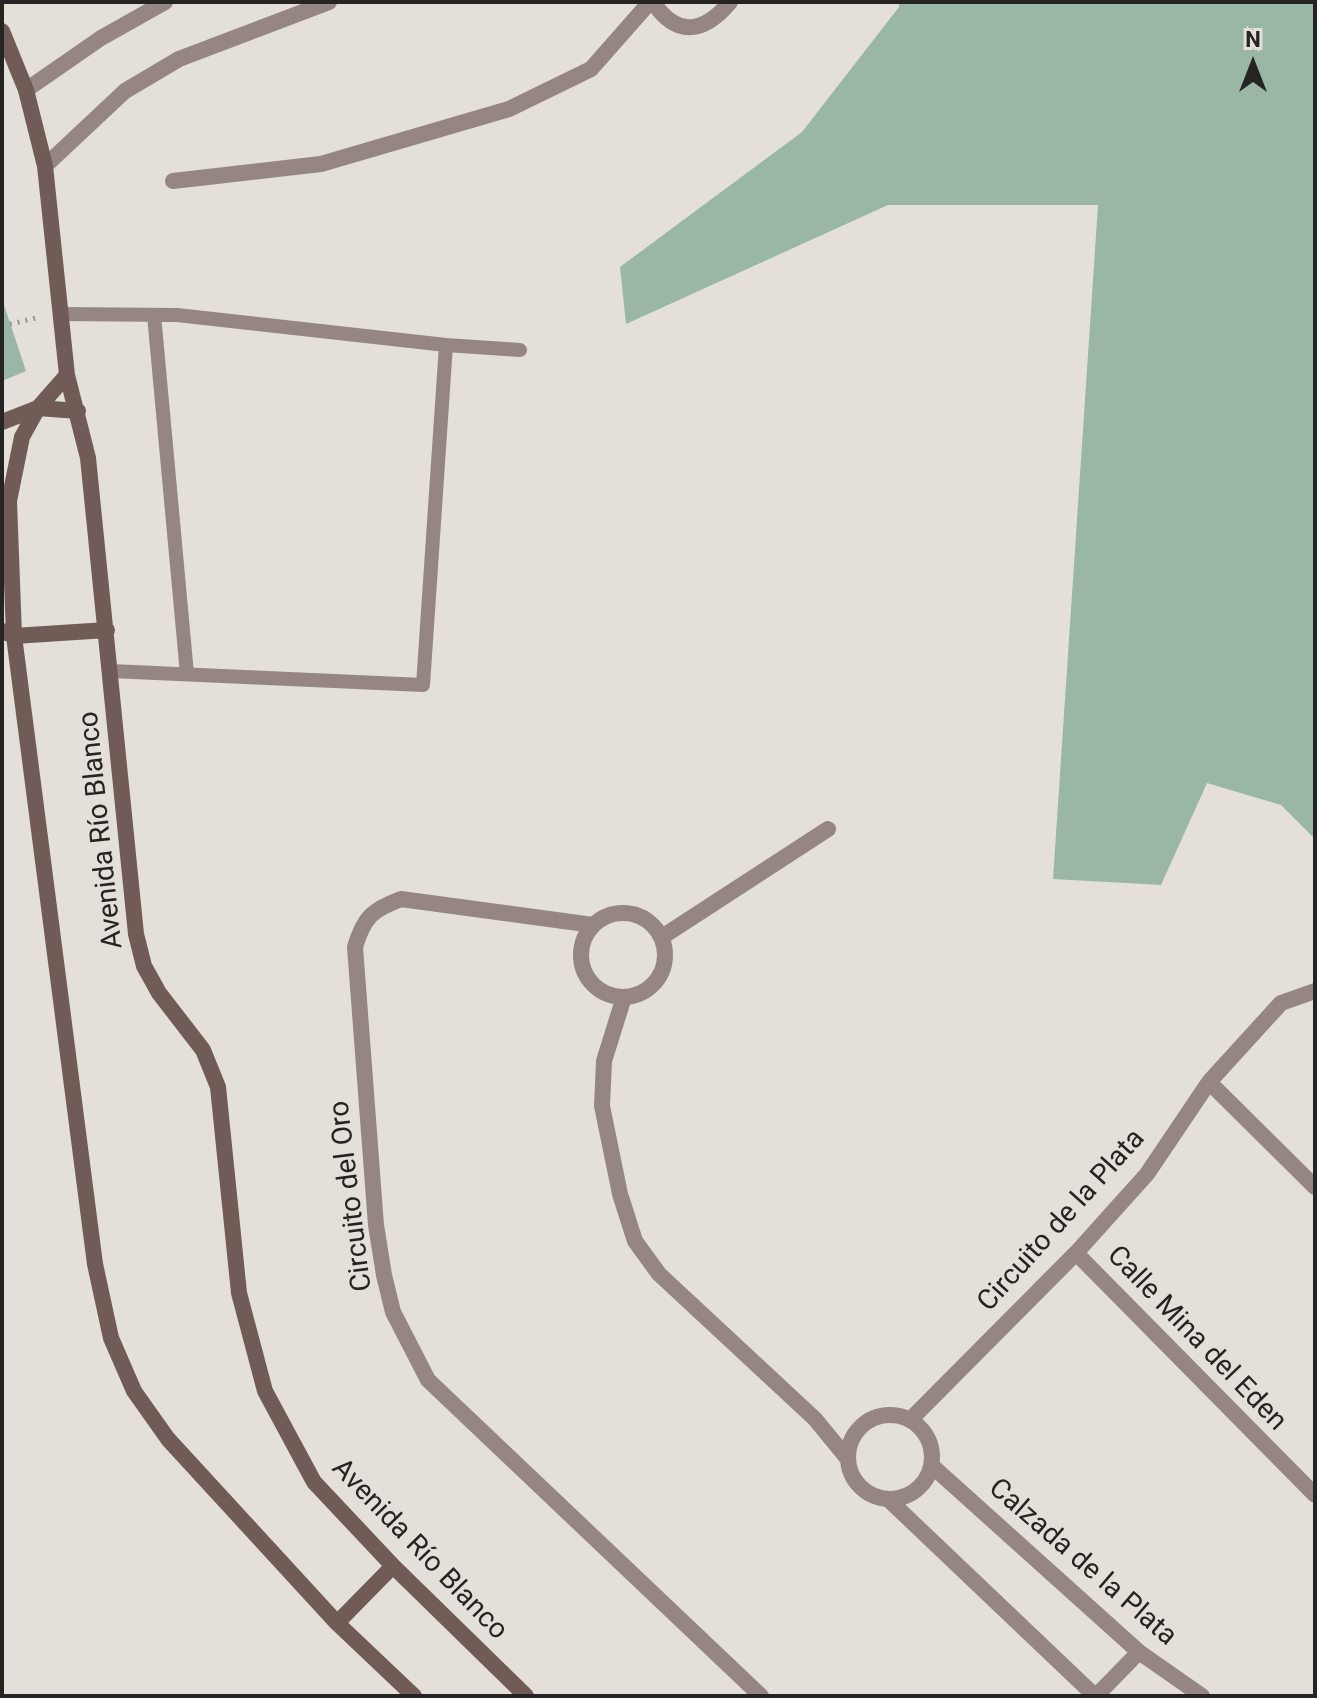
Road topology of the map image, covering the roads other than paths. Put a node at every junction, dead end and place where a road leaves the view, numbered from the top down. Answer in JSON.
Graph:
{"nodes":[{"id":1,"x":165,"y":2,"type":"edge"},
{"id":2,"x":329,"y":2,"type":"edge"},
{"id":3,"x":651,"y":2,"type":"edge"},
{"id":4,"x":730,"y":2,"type":"edge"},
{"id":5,"x":2,"y":31,"type":"edge"},
{"id":6,"x":26,"y":90,"type":"junction"},
{"id":7,"x":45,"y":166,"type":"junction"},
{"id":8,"x":173,"y":181,"type":"dead end"},
{"id":9,"x":60,"y":314,"type":"junction"},
{"id":10,"x":154,"y":315,"type":"junction"},
{"id":11,"x":446,"y":345,"type":"junction"},
{"id":12,"x":520,"y":350,"type":"dead end"},
{"id":13,"x":67,"y":375,"type":"junction"},
{"id":14,"x":38,"y":408,"type":"junction"},
{"id":15,"x":78,"y":411,"type":"junction"},
{"id":16,"x":2,"y":422,"type":"edge"},
{"id":17,"x":107,"y":630,"type":"junction"},
{"id":18,"x":8,"y":634,"type":"edge"},
{"id":19,"x":111,"y":671,"type":"junction"},
{"id":20,"x":187,"y":674,"type":"junction"},
{"id":21,"x":828,"y":829,"type":"dead end"},
{"id":22,"x":593,"y":925,"type":"junction"},
{"id":23,"x":662,"y":937,"type":"junction"},
{"id":24,"x":1315,"y":991,"type":"edge"},
{"id":25,"x":624,"y":997,"type":"junction"},
{"id":26,"x":1209,"y":1082,"type":"junction"},
{"id":27,"x":1315,"y":1187,"type":"edge"},
{"id":28,"x":1076,"y":1253,"type":"junction"},
{"id":29,"x":910,"y":1420,"type":"junction"},
{"id":30,"x":847,"y":1458,"type":"junction"},
{"id":31,"x":931,"y":1465,"type":"junction"},
{"id":32,"x":1315,"y":1495,"type":"edge"},
{"id":33,"x":889,"y":1500,"type":"junction"},
{"id":34,"x":393,"y":1566,"type":"junction"},
{"id":35,"x":337,"y":1623,"type":"junction"},
{"id":36,"x":1139,"y":1652,"type":"junction"},
{"id":37,"x":414,"y":1696,"type":"edge"},
{"id":38,"x":526,"y":1696,"type":"edge"},
{"id":39,"x":761,"y":1696,"type":"edge"},
{"id":40,"x":1095,"y":1696,"type":"edge"},
{"id":41,"x":1202,"y":1696,"type":"edge"}],
"edges":[{"from":1,"to":6,"type":"street"},
{"from":2,"to":7,"type":"street"},
{"from":3,"to":4,"type":"street"},
{"from":3,"to":8,"type":"street"},
{"from":5,"to":6,"type":"street","name":"Avenida Río Blanco"},
{"from":6,"to":7,"type":"street","name":"Avenida Río Blanco"},
{"from":7,"to":9,"type":"street","name":"Avenida Río Blanco"},
{"from":9,"to":10,"type":"lane"},
{"from":9,"to":13,"type":"street","name":"Avenida Río Blanco"},
{"from":10,"to":11,"type":"lane"},
{"from":10,"to":20,"type":"lane"},
{"from":11,"to":12,"type":"lane"},
{"from":11,"to":20,"type":"lane"},
{"from":13,"to":14,"type":"street"},
{"from":13,"to":15,"type":"street","name":"Avenida Río Blanco"},
{"from":14,"to":15,"type":"street"},
{"from":14,"to":16,"type":"street"},
{"from":14,"to":18,"type":"street"},
{"from":15,"to":17,"type":"street","name":"Avenida Río Blanco"},
{"from":17,"to":18,"type":"street"},
{"from":17,"to":19,"type":"street","name":"Avenida Río Blanco"},
{"from":18,"to":35,"type":"street"},
{"from":19,"to":20,"type":"lane"},
{"from":19,"to":34,"type":"street","name":"Avenida Río Blanco"},
{"from":21,"to":23,"type":"street"},
{"from":22,"to":23,"type":"street"},
{"from":22,"to":25,"type":"street"},
{"from":22,"to":39,"type":"street","name":"Circuito del Oro"},
{"from":23,"to":25,"type":"street"},
{"from":24,"to":26,"type":"street","name":"Circuito de la Plata"},
{"from":25,"to":30,"type":"street"},
{"from":26,"to":27,"type":"street"},
{"from":26,"to":28,"type":"street","name":"Circuito de la Plata"},
{"from":28,"to":29,"type":"street","name":"Circuito de la Plata"},
{"from":28,"to":32,"type":"street","name":"Calle Mina del Eden"},
{"from":29,"to":30,"type":"street"},
{"from":29,"to":31,"type":"street"},
{"from":30,"to":33,"type":"street"},
{"from":31,"to":33,"type":"street"},
{"from":31,"to":36,"type":"street","name":"Calzada de la Plata"},
{"from":33,"to":40,"type":"street"},
{"from":34,"to":35,"type":"street"},
{"from":34,"to":38,"type":"street","name":"Avenida Río Blanco"},
{"from":35,"to":37,"type":"street"},
{"from":36,"to":40,"type":"street"},
{"from":36,"to":41,"type":"street","name":"Calzada de la Plata"}]}
